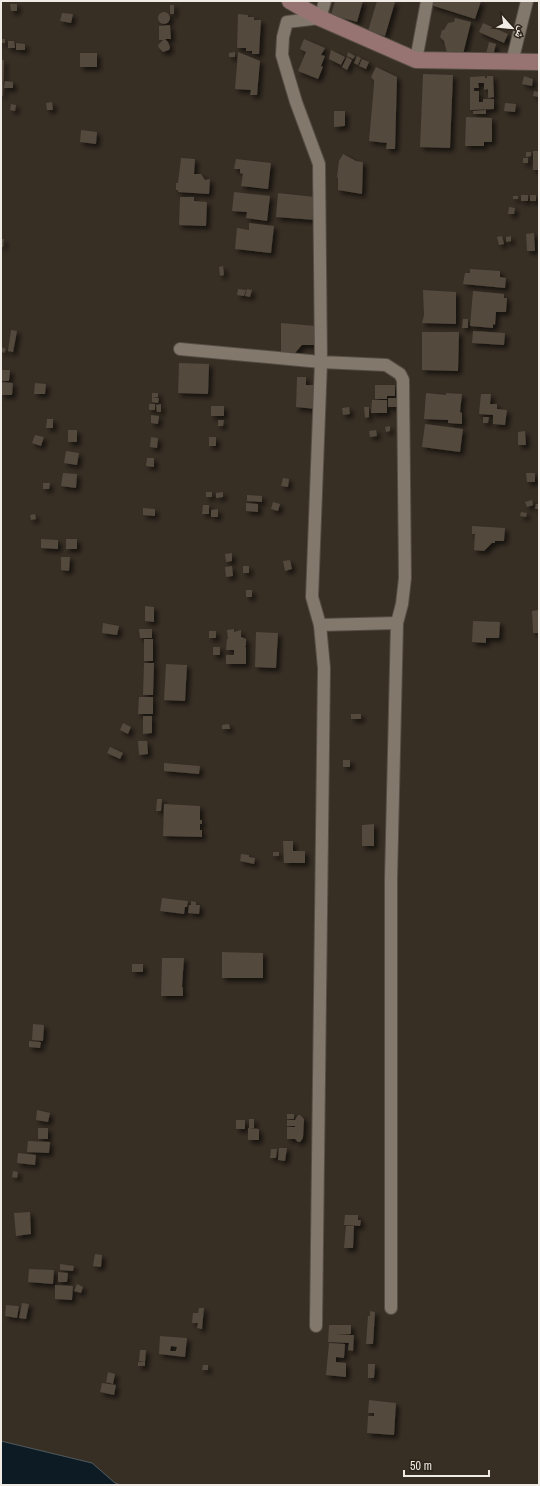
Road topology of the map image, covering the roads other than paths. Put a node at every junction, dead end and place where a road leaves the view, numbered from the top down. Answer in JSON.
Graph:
{"nodes":[{"id":1,"x":290,"y":1,"type":"edge"},
{"id":2,"x":325,"y":1,"type":"edge"},
{"id":3,"x":427,"y":1,"type":"edge"},
{"id":4,"x":527,"y":1,"type":"edge"},
{"id":5,"x":320,"y":18,"type":"junction"},
{"id":6,"x":416,"y":60,"type":"junction"},
{"id":7,"x":512,"y":62,"type":"junction"},
{"id":8,"x":539,"y":62,"type":"edge"},
{"id":9,"x":180,"y":349,"type":"dead end"},
{"id":10,"x":321,"y":362,"type":"junction"},
{"id":11,"x":397,"y":623,"type":"junction"},
{"id":12,"x":320,"y":625,"type":"junction"},
{"id":13,"x":391,"y":1308,"type":"dead end"},
{"id":14,"x":316,"y":1326,"type":"dead end"}],
"edges":[{"from":1,"to":5,"type":"street"},
{"from":2,"to":5,"type":"street"},
{"from":3,"to":6,"type":"street"},
{"from":4,"to":7,"type":"street"},
{"from":5,"to":6,"type":"street"},
{"from":5,"to":10,"type":"street"},
{"from":6,"to":7,"type":"street"},
{"from":7,"to":8,"type":"street"},
{"from":9,"to":10,"type":"street"},
{"from":10,"to":11,"type":"street"},
{"from":10,"to":12,"type":"street"},
{"from":11,"to":12,"type":"street"},
{"from":11,"to":13,"type":"street"},
{"from":12,"to":14,"type":"street"}]}
